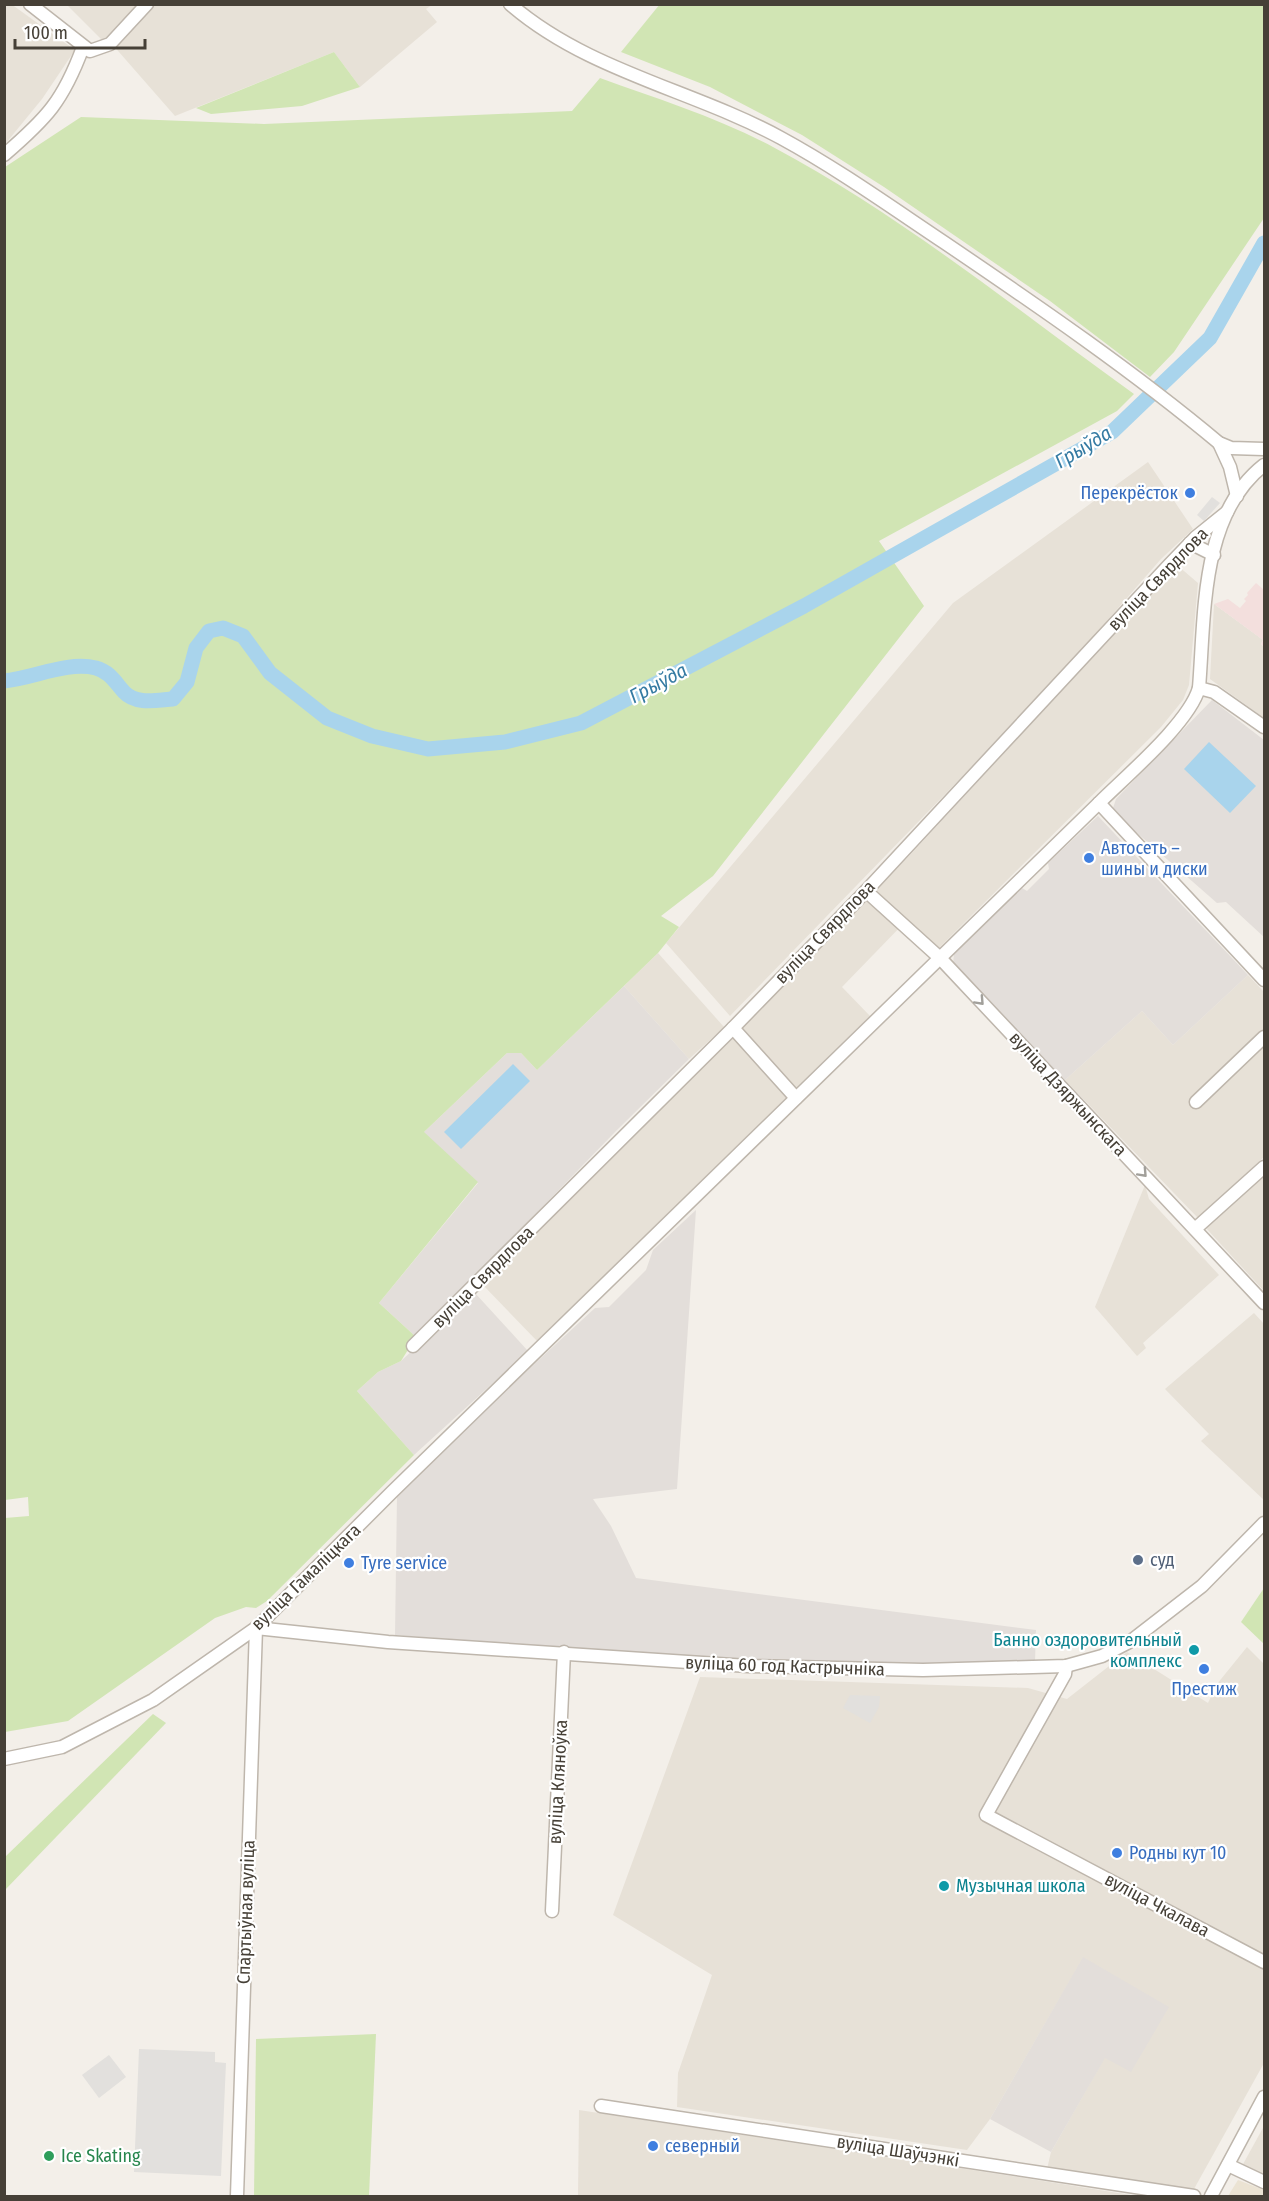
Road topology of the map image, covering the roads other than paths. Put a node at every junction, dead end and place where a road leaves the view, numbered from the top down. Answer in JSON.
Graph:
{"nodes":[{"id":1,"x":30,"y":4,"type":"edge"},
{"id":2,"x":147,"y":4,"type":"edge"},
{"id":3,"x":510,"y":4,"type":"edge"},
{"id":4,"x":83,"y":47,"type":"junction"},
{"id":5,"x":4,"y":155,"type":"edge"},
{"id":6,"x":1219,"y":443,"type":"junction"},
{"id":7,"x":1264,"y":449,"type":"edge"},
{"id":8,"x":1260,"y":468,"type":"edge"},
{"id":9,"x":1237,"y":496,"type":"junction"},
{"id":10,"x":1228,"y":510,"type":"junction"},
{"id":11,"x":1190,"y":543,"type":"junction"},
{"id":12,"x":1214,"y":555,"type":"junction"},
{"id":13,"x":1198,"y":688,"type":"junction"},
{"id":14,"x":1264,"y":728,"type":"edge"},
{"id":15,"x":1099,"y":803,"type":"junction"},
{"id":16,"x":866,"y":891,"type":"junction"},
{"id":17,"x":940,"y":958,"type":"junction"},
{"id":18,"x":1264,"y":980,"type":"edge"},
{"id":19,"x":733,"y":1028,"type":"junction"},
{"id":20,"x":1264,"y":1037,"type":"edge"},
{"id":21,"x":796,"y":1098,"type":"junction"},
{"id":22,"x":1196,"y":1102,"type":"dead end"},
{"id":23,"x":1264,"y":1167,"type":"edge"},
{"id":24,"x":1195,"y":1229,"type":"junction"},
{"id":25,"x":1264,"y":1303,"type":"edge"},
{"id":26,"x":561,"y":1327,"type":"joint"},
{"id":27,"x":413,"y":1346,"type":"dead end"},
{"id":28,"x":1264,"y":1523,"type":"edge"},
{"id":29,"x":256,"y":1628,"type":"junction"},
{"id":30,"x":564,"y":1652,"type":"junction"},
{"id":31,"x":1066,"y":1666,"type":"junction"},
{"id":32,"x":4,"y":1759,"type":"edge"},
{"id":33,"x":552,"y":1911,"type":"dead end"},
{"id":34,"x":1264,"y":1962,"type":"edge"},
{"id":35,"x":1264,"y":2097,"type":"edge"},
{"id":36,"x":601,"y":2106,"type":"dead end"},
{"id":37,"x":1228,"y":2165,"type":"junction"},
{"id":38,"x":1264,"y":2182,"type":"edge"},
{"id":39,"x":237,"y":2196,"type":"edge"},
{"id":40,"x":1194,"y":2196,"type":"edge"},
{"id":41,"x":1211,"y":2196,"type":"edge"}],
"edges":[{"from":1,"to":4,"type":"street"},
{"from":2,"to":4,"type":"street"},
{"from":3,"to":6,"type":"street"},
{"from":4,"to":5,"type":"street"},
{"from":6,"to":7,"type":"street"},
{"from":6,"to":9,"type":"street"},
{"from":8,"to":9,"type":"street","name":"вуліца Свярдлова"},
{"from":9,"to":10,"type":"street","name":"вуліца Свярдлова"},
{"from":10,"to":11,"type":"street","name":"вуліца Свярдлова"},
{"from":10,"to":12,"type":"street","name":"вуліца Свярдлова"},
{"from":11,"to":12,"type":"street"},
{"from":11,"to":16,"type":"street","name":"вуліца Свярдлова"},
{"from":12,"to":13,"type":"street","name":"вуліца Свярдлова"},
{"from":13,"to":14,"type":"street"},
{"from":13,"to":15,"type":"street","name":"вуліца Свярдлова"},
{"from":15,"to":17,"type":"street","name":"вуліца Свярдлова"},
{"from":15,"to":18,"type":"street"},
{"from":16,"to":17,"type":"street","name":"вуліца Дзяржынскага"},
{"from":16,"to":19,"type":"street","name":"вуліца Свярдлова"},
{"from":17,"to":21,"type":"street","name":"вуліца Свярдлова"},
{"from":17,"to":24,"type":"street","name":"вуліца Дзяржынскага","one_way":true},
{"from":19,"to":21,"type":"street"},
{"from":19,"to":27,"type":"street","name":"вуліца Свярдлова"},
{"from":20,"to":22,"type":"street"},
{"from":21,"to":26,"type":"street","name":"вуліца Свярдлова"},
{"from":23,"to":24,"type":"street"},
{"from":24,"to":25,"type":"street","name":"вуліца Дзяржынскага"},
{"from":26,"to":29,"type":"street","name":"вуліца Гамаліцкага"},
{"from":28,"to":31,"type":"street","name":"вуліца 60 год Кастрычніка"},
{"from":29,"to":30,"type":"street","name":"вуліца 60 год Кастрычніка"},
{"from":29,"to":32,"type":"street","name":"вуліца Гамаліцкага"},
{"from":29,"to":39,"type":"street","name":"Спартыўная вуліца"},
{"from":30,"to":31,"type":"street","name":"вуліца 60 год Кастрычніка"},
{"from":30,"to":33,"type":"street","name":"вуліца Кляноўка"},
{"from":31,"to":34,"type":"street","name":"вуліца Чкалава"},
{"from":35,"to":37,"type":"street"},
{"from":36,"to":40,"type":"street","name":"вуліца Шаўчэнкі"},
{"from":37,"to":38,"type":"street"},
{"from":37,"to":41,"type":"street"}]}
